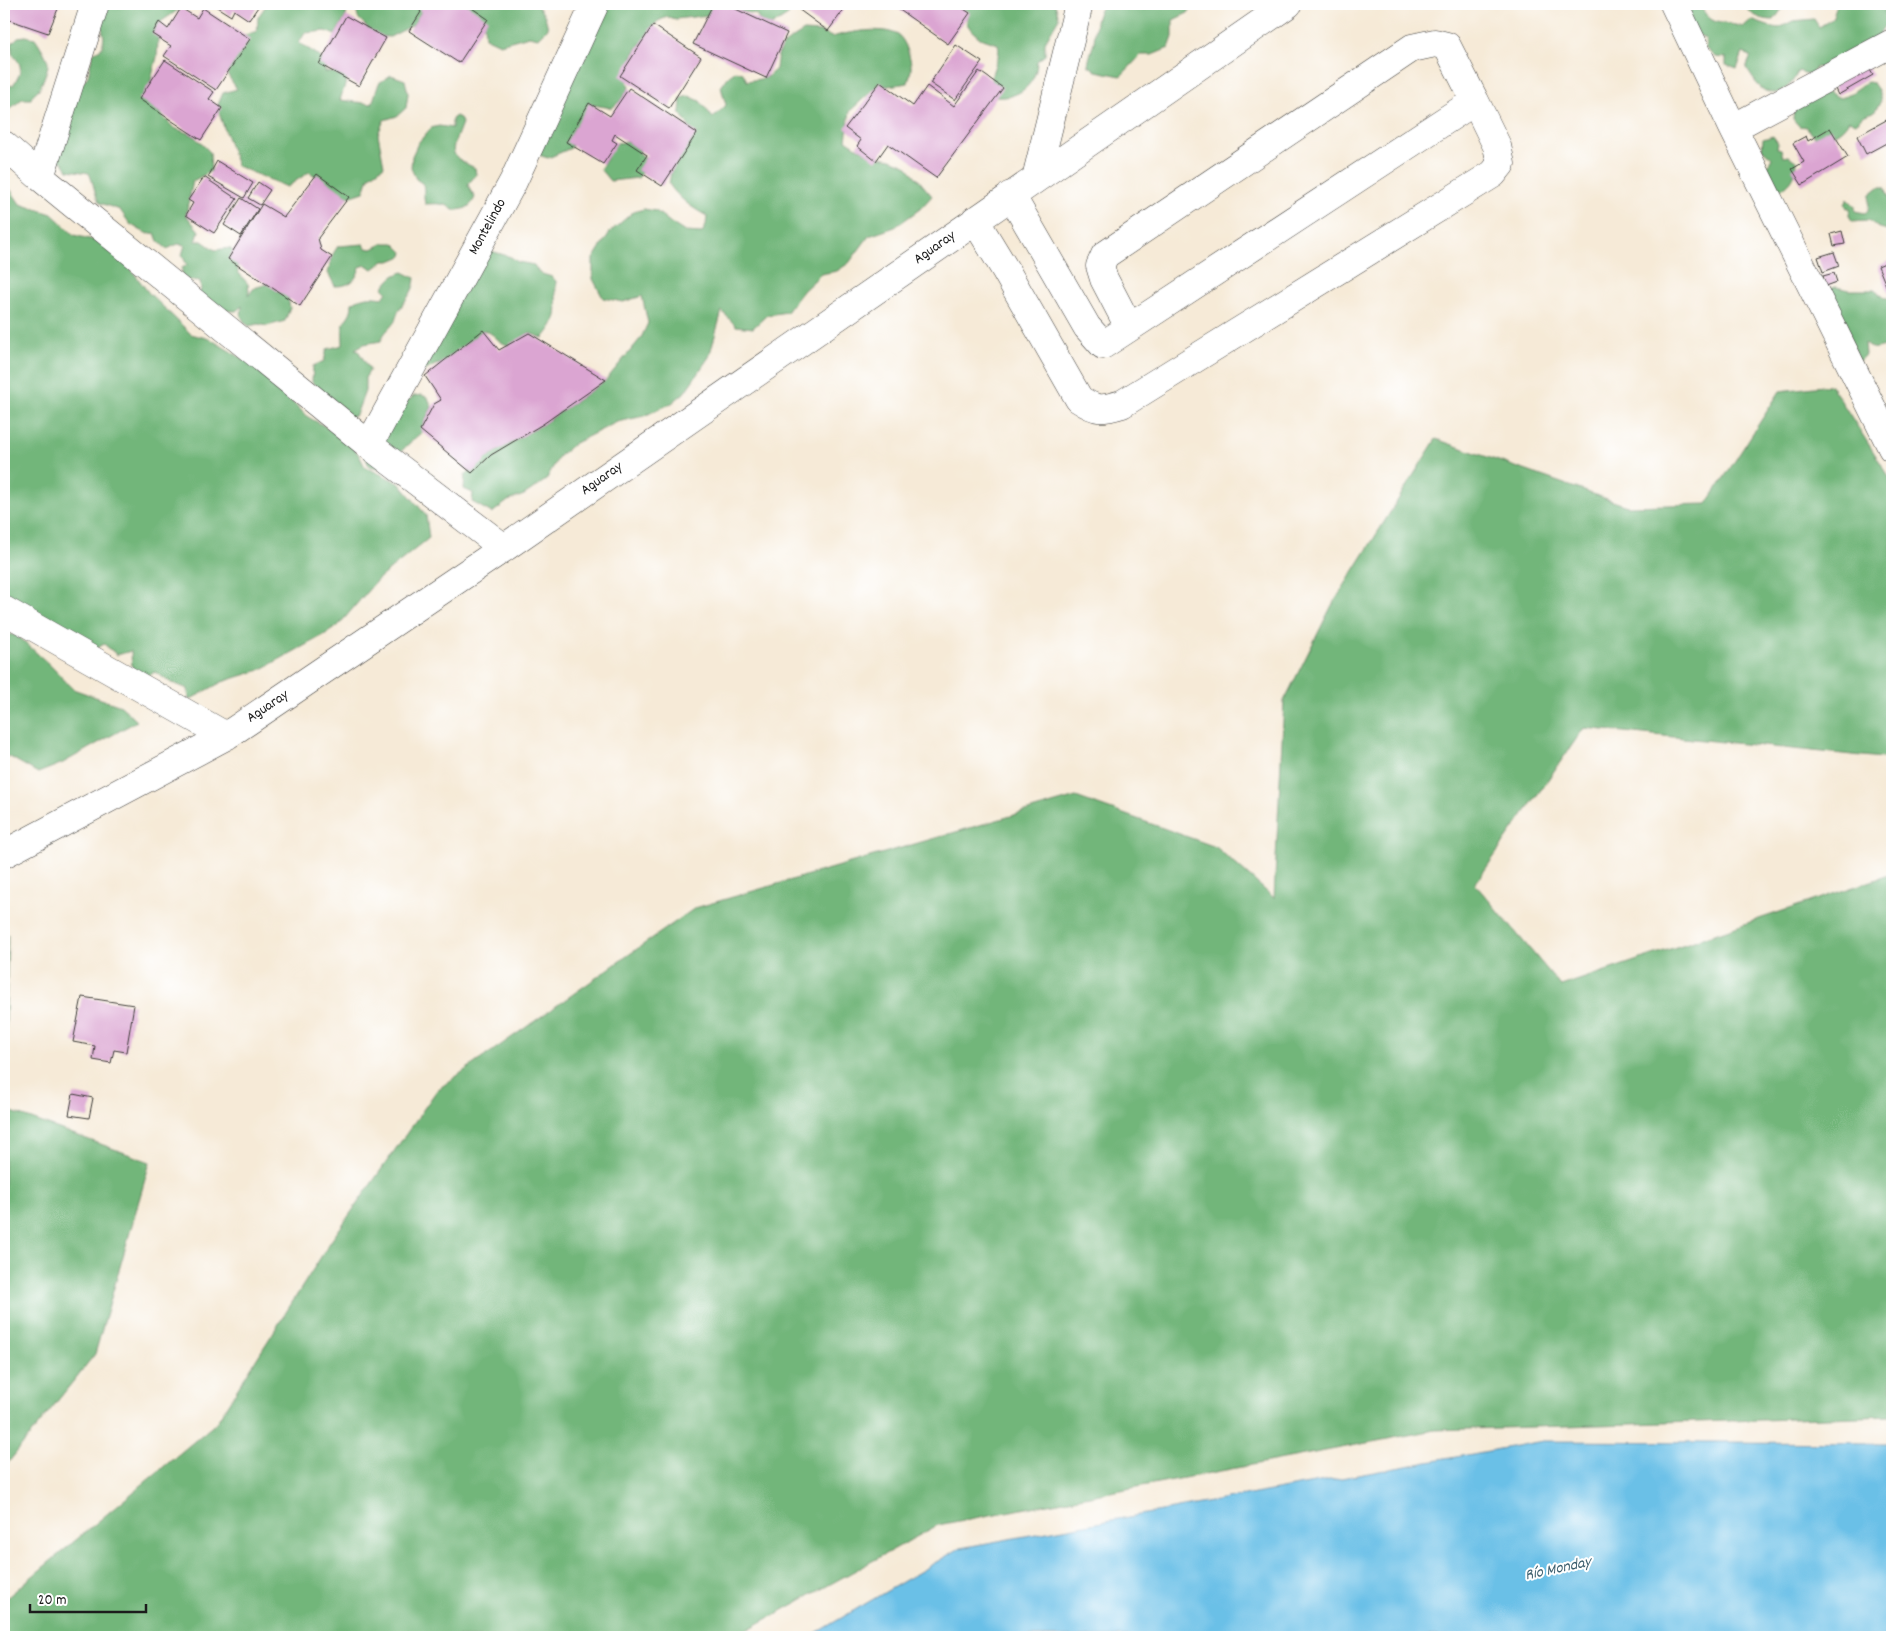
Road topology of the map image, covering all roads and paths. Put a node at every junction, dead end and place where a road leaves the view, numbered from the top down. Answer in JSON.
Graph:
{"nodes":[{"id":1,"x":95,"y":4,"type":"edge"},
{"id":2,"x":595,"y":4,"type":"edge"},
{"id":3,"x":1079,"y":4,"type":"edge"},
{"id":4,"x":1288,"y":4,"type":"edge"},
{"id":5,"x":1674,"y":4,"type":"edge"},
{"id":6,"x":1892,"y":43,"type":"edge"},
{"id":7,"x":1475,"y":101,"type":"junction"},
{"id":8,"x":1733,"y":128,"type":"junction"},
{"id":9,"x":4,"y":145,"type":"edge"},
{"id":10,"x":40,"y":177,"type":"junction"},
{"id":11,"x":1036,"y":178,"type":"junction"},
{"id":12,"x":1011,"y":196,"type":"junction"},
{"id":13,"x":975,"y":220,"type":"junction"},
{"id":14,"x":1129,"y":327,"type":"junction"},
{"id":15,"x":370,"y":445,"type":"junction"},
{"id":16,"x":1892,"y":448,"type":"edge"},
{"id":17,"x":504,"y":548,"type":"junction"},
{"id":18,"x":4,"y":610,"type":"edge"},
{"id":19,"x":226,"y":736,"type":"junction"},
{"id":20,"x":4,"y":854,"type":"edge"}],
"edges":[{"from":1,"to":10,"type":"street"},
{"from":2,"to":15,"type":"street","name":"Montelindo"},
{"from":3,"to":11,"type":"street"},
{"from":4,"to":11,"type":"street","name":"Aguaray"},
{"from":5,"to":8,"type":"street"},
{"from":6,"to":8,"type":"street"},
{"from":7,"to":13,"type":"street"},
{"from":7,"to":14,"type":"street"},
{"from":7,"to":14,"type":"street"},
{"from":8,"to":16,"type":"street"},
{"from":9,"to":10,"type":"street"},
{"from":10,"to":15,"type":"street"},
{"from":11,"to":12,"type":"street","name":"Aguaray"},
{"from":12,"to":13,"type":"street","name":"Aguaray"},
{"from":12,"to":14,"type":"street"},
{"from":13,"to":17,"type":"street","name":"Aguaray"},
{"from":15,"to":17,"type":"street"},
{"from":17,"to":19,"type":"street","name":"Aguaray"},
{"from":18,"to":19,"type":"street"},
{"from":19,"to":20,"type":"street","name":"Aguaray"}]}
